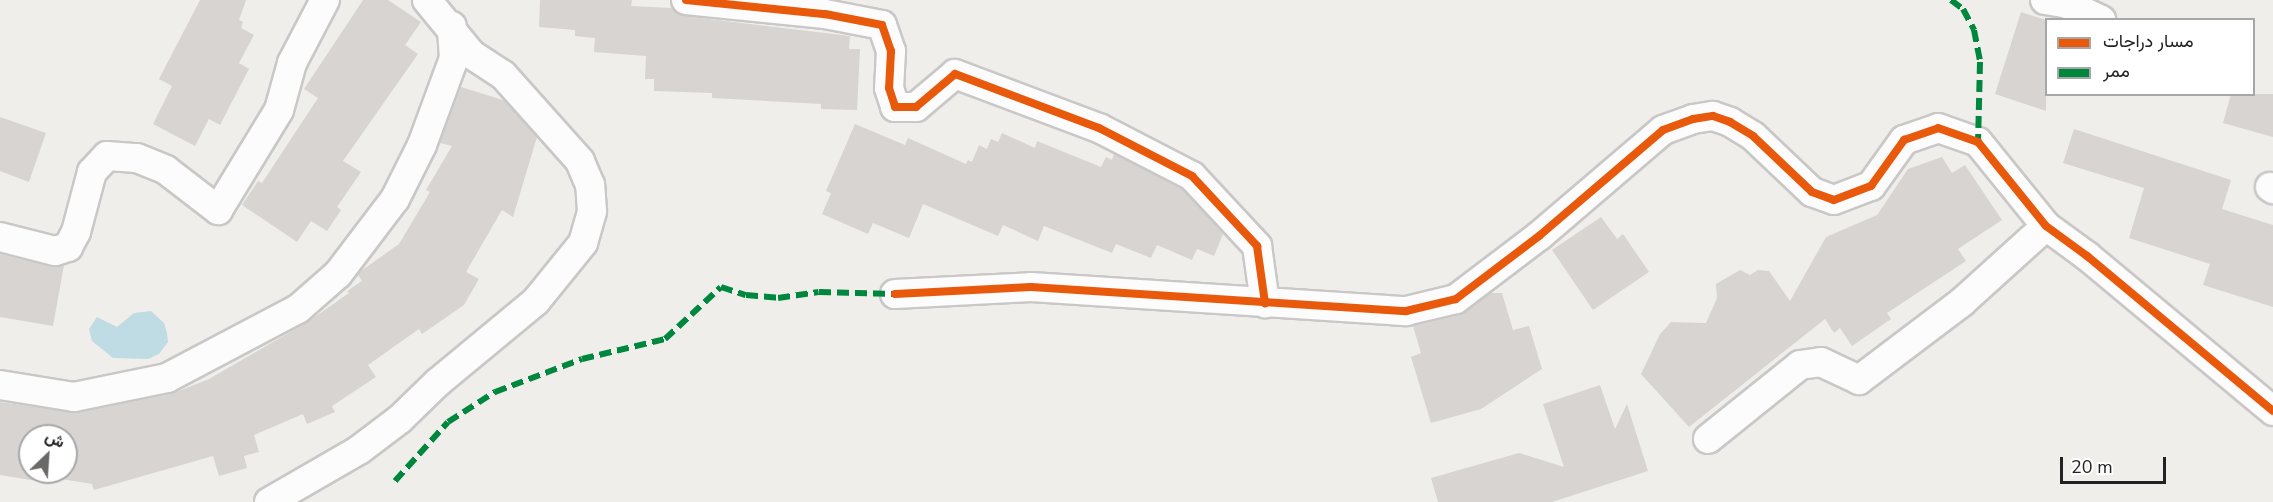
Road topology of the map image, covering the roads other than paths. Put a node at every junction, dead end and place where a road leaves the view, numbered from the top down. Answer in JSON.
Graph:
{"nodes":[{"id":1,"x":325,"y":0,"type":"edge"},
{"id":2,"x":427,"y":0,"type":"edge"},
{"id":3,"x":686,"y":0,"type":"edge"},
{"id":4,"x":2045,"y":0,"type":"edge"},
{"id":5,"x":2097,"y":18,"type":"edge"},
{"id":6,"x":452,"y":26,"type":"junction"},
{"id":7,"x":2046,"y":226,"type":"junction"},
{"id":8,"x":0,"y":237,"type":"edge"},
{"id":9,"x":895,"y":294,"type":"dead end"},
{"id":10,"x":1265,"y":303,"type":"junction"},
{"id":11,"x":0,"y":385,"type":"edge"},
{"id":12,"x":2273,"y":411,"type":"edge"},
{"id":13,"x":1708,"y":439,"type":"dead end"},
{"id":14,"x":269,"y":502,"type":"edge"}],
"edges":[{"from":1,"to":8,"type":"street"},
{"from":2,"to":6,"type":"street"},
{"from":3,"to":10,"type":"street"},
{"from":4,"to":5,"type":"street"},
{"from":6,"to":11,"type":"street"},
{"from":6,"to":14,"type":"street"},
{"from":7,"to":10,"type":"street"},
{"from":7,"to":12,"type":"street"},
{"from":7,"to":13,"type":"street"},
{"from":9,"to":10,"type":"street"}]}
